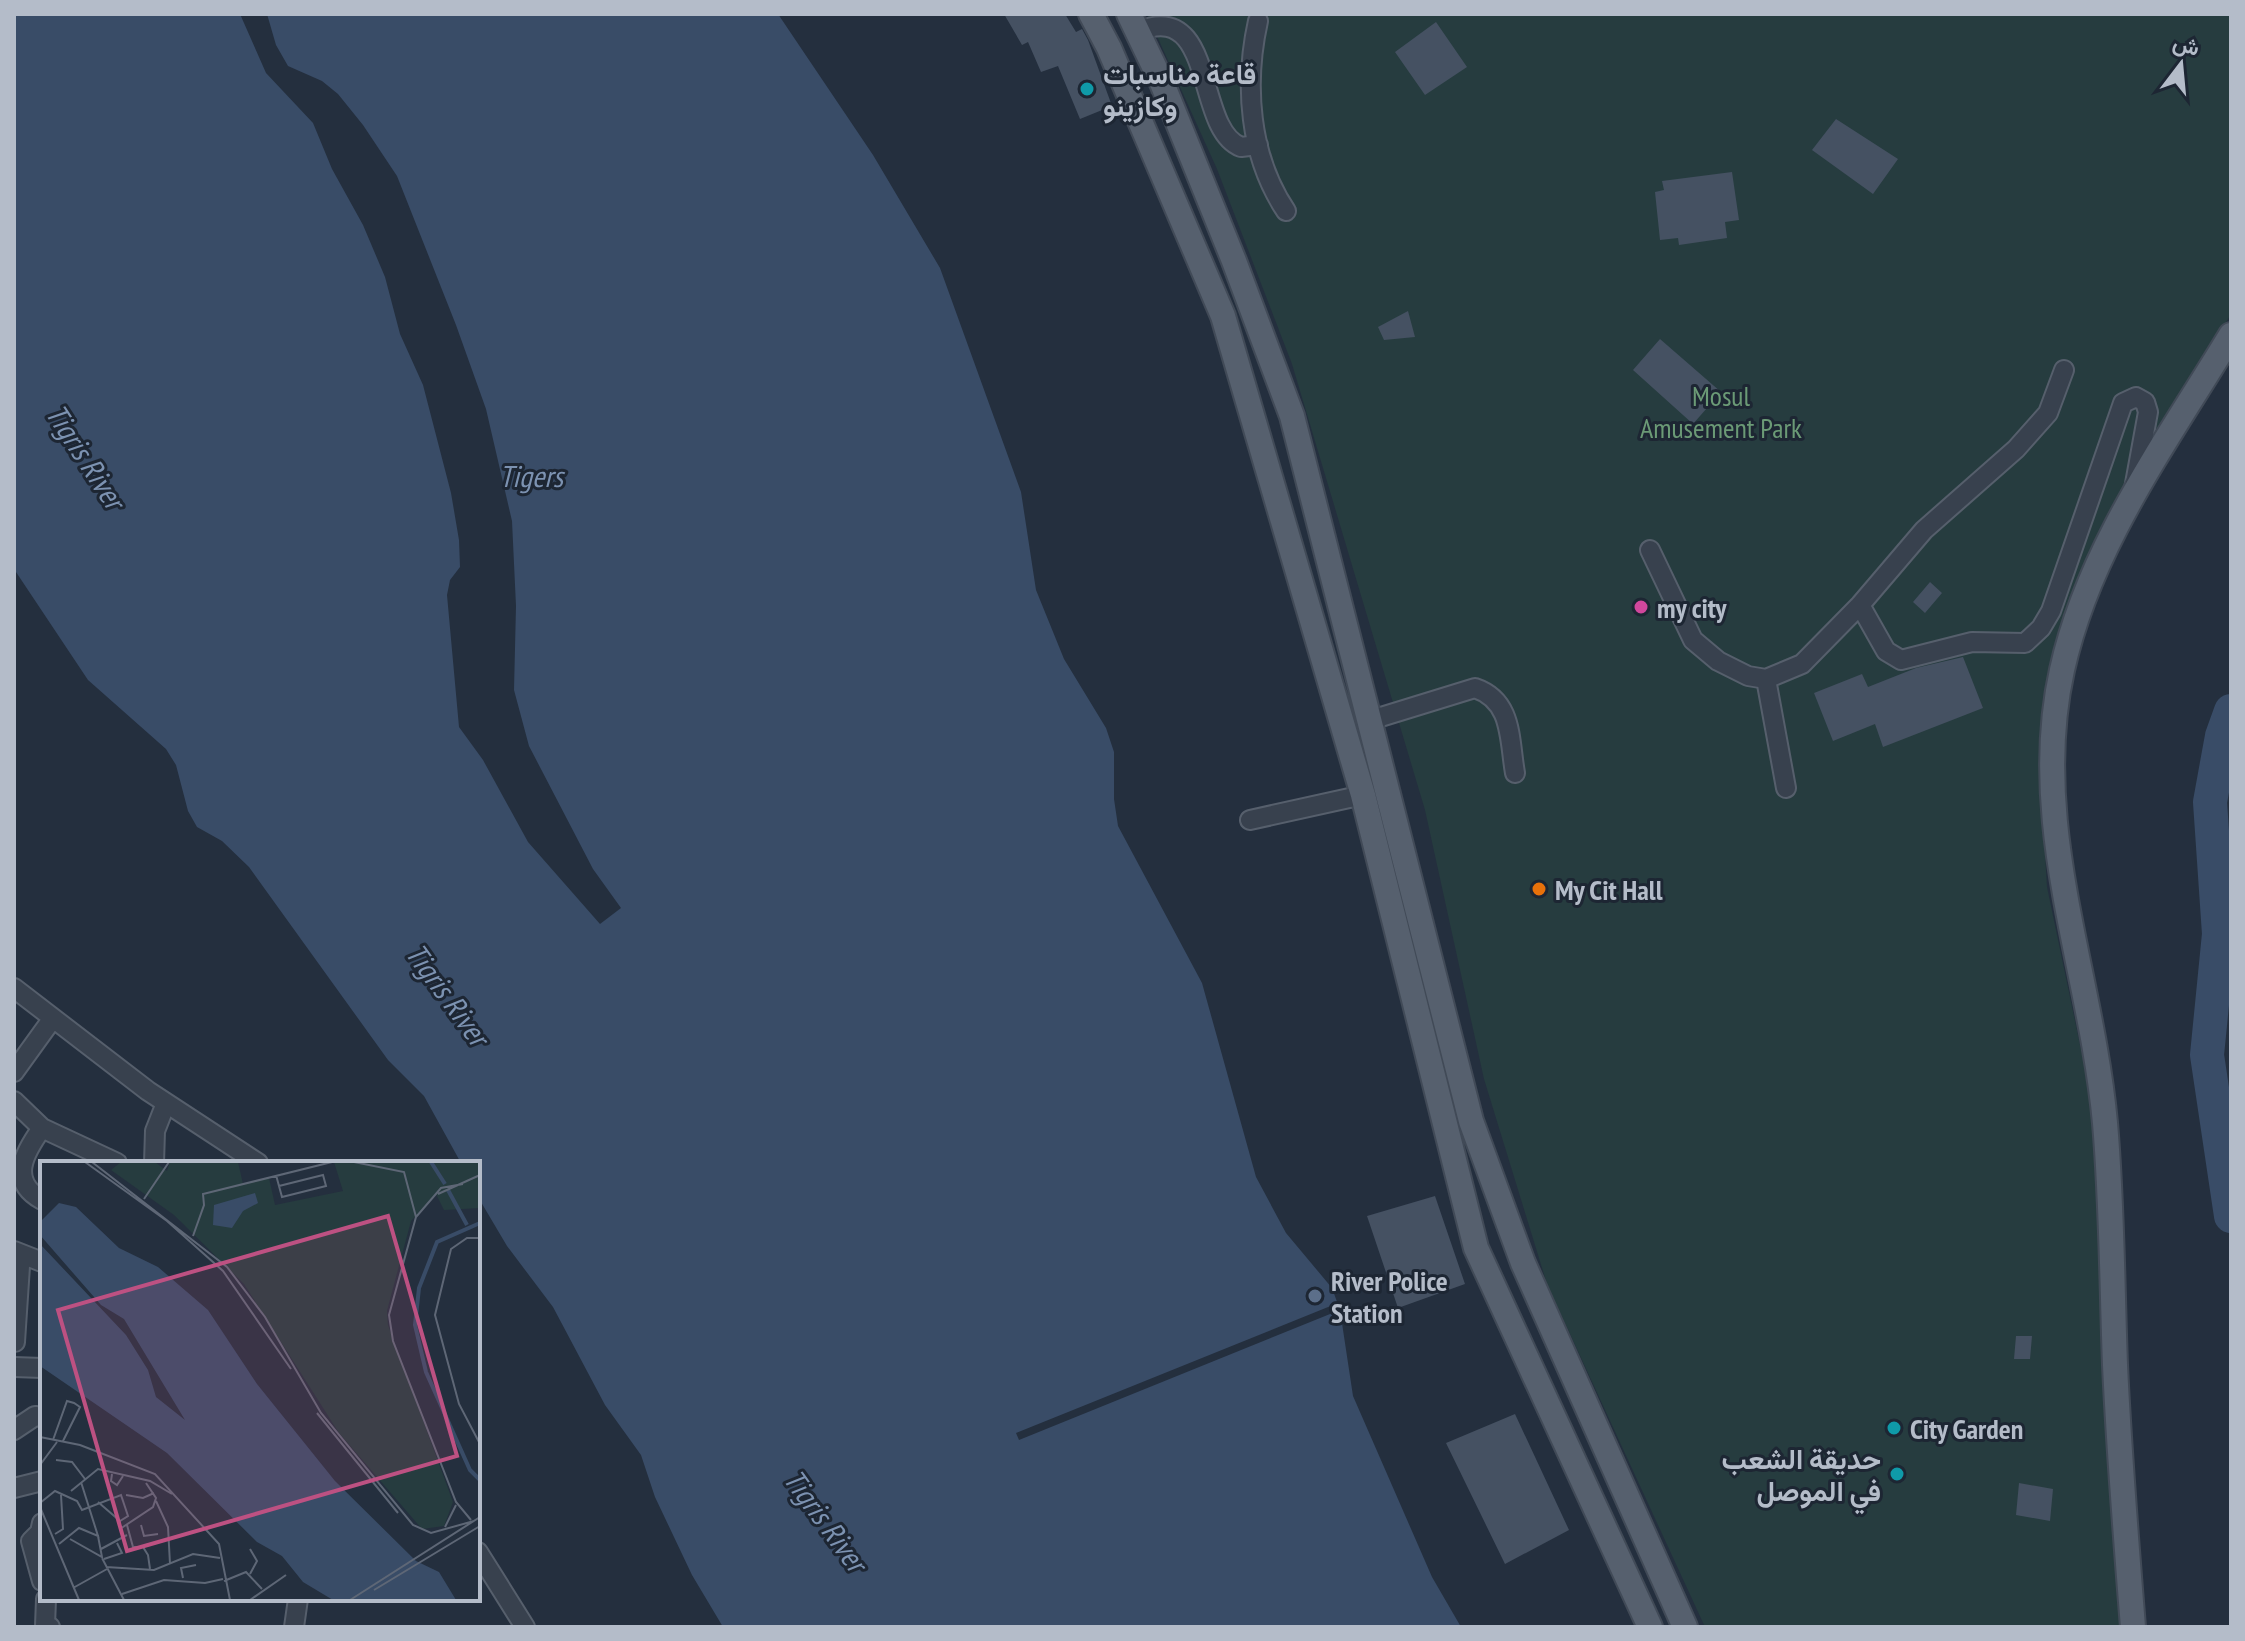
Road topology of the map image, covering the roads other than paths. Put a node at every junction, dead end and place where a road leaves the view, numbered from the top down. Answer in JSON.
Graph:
{"nodes":[{"id":1,"x":1091,"y":14,"type":"edge"},
{"id":2,"x":1258,"y":21,"type":"dead end"},
{"id":3,"x":1134,"y":22,"type":"edge"},
{"id":4,"x":1258,"y":145,"type":"junction"},
{"id":5,"x":1286,"y":211,"type":"dead end"},
{"id":6,"x":2231,"y":335,"type":"edge"},
{"id":7,"x":2064,"y":370,"type":"dead end"},
{"id":8,"x":2132,"y":499,"type":"junction"},
{"id":9,"x":1323,"y":537,"type":"junction"},
{"id":10,"x":1293,"y":546,"type":"junction"},
{"id":11,"x":1650,"y":550,"type":"dead end"},
{"id":12,"x":1860,"y":605,"type":"junction"},
{"id":13,"x":1766,"y":679,"type":"junction"},
{"id":14,"x":1371,"y":720,"type":"junction"},
{"id":15,"x":1515,"y":773,"type":"dead end"},
{"id":16,"x":1786,"y":788,"type":"dead end"},
{"id":17,"x":1363,"y":795,"type":"junction"},
{"id":18,"x":1250,"y":820,"type":"dead end"},
{"id":19,"x":14,"y":988,"type":"edge"},
{"id":20,"x":53,"y":1018,"type":"junction"},
{"id":21,"x":14,"y":1072,"type":"edge"},
{"id":22,"x":14,"y":1101,"type":"edge"},
{"id":23,"x":166,"y":1103,"type":"junction"},
{"id":24,"x":42,"y":1128,"type":"junction"},
{"id":25,"x":109,"y":1161,"type":"edge"},
{"id":26,"x":154,"y":1161,"type":"edge"},
{"id":27,"x":255,"y":1161,"type":"edge"},
{"id":28,"x":40,"y":1199,"type":"edge"},
{"id":29,"x":16,"y":1261,"type":"edge"},
{"id":30,"x":40,"y":1262,"type":"edge"},
{"id":31,"x":40,"y":1272,"type":"edge"},
{"id":32,"x":15,"y":1342,"type":"edge"},
{"id":33,"x":14,"y":1367,"type":"edge"},
{"id":34,"x":40,"y":1368,"type":"edge"},
{"id":35,"x":40,"y":1417,"type":"edge"},
{"id":36,"x":14,"y":1430,"type":"edge"},
{"id":37,"x":40,"y":1482,"type":"edge"},
{"id":38,"x":14,"y":1488,"type":"edge"},
{"id":39,"x":40,"y":1532,"type":"edge"},
{"id":40,"x":23,"y":1545,"type":"edge"},
{"id":41,"x":480,"y":1555,"type":"edge"},
{"id":42,"x":40,"y":1569,"type":"edge"},
{"id":43,"x":46,"y":1601,"type":"edge"},
{"id":44,"x":298,"y":1601,"type":"edge"},
{"id":45,"x":50,"y":1627,"type":"edge"},
{"id":46,"x":294,"y":1627,"type":"edge"},
{"id":47,"x":525,"y":1627,"type":"edge"},
{"id":48,"x":1650,"y":1627,"type":"edge"},
{"id":49,"x":1685,"y":1627,"type":"edge"},
{"id":50,"x":2133,"y":1627,"type":"edge"}],
"edges":[{"from":1,"to":10,"type":"main road"},
{"from":2,"to":4,"type":"street"},
{"from":3,"to":4,"type":"street"},
{"from":3,"to":9,"type":"main road"},
{"from":4,"to":5,"type":"street"},
{"from":6,"to":8,"type":"main road"},
{"from":7,"to":12,"type":"street"},
{"from":8,"to":12,"type":"street"},
{"from":8,"to":50,"type":"main road"},
{"from":9,"to":10,"type":"main road"},
{"from":9,"to":14,"type":"main road"},
{"from":10,"to":17,"type":"main road"},
{"from":11,"to":13,"type":"street"},
{"from":12,"to":13,"type":"street"},
{"from":13,"to":16,"type":"street"},
{"from":14,"to":15,"type":"street"},
{"from":14,"to":49,"type":"main road"},
{"from":17,"to":18,"type":"street"},
{"from":17,"to":48,"type":"main road"},
{"from":19,"to":20,"type":"street"},
{"from":20,"to":21,"type":"street"},
{"from":20,"to":23,"type":"street"},
{"from":22,"to":24,"type":"street"},
{"from":23,"to":26,"type":"street"},
{"from":23,"to":27,"type":"street"},
{"from":24,"to":25,"type":"street"},
{"from":24,"to":28,"type":"street"},
{"from":29,"to":30,"type":"street"},
{"from":29,"to":31,"type":"street"},
{"from":29,"to":32,"type":"street"},
{"from":33,"to":34,"type":"street"},
{"from":35,"to":36,"type":"street"},
{"from":37,"to":38,"type":"street"},
{"from":39,"to":40,"type":"street"},
{"from":40,"to":42,"type":"street"},
{"from":41,"to":47,"type":"street"},
{"from":43,"to":45,"type":"street"},
{"from":44,"to":46,"type":"street"}]}
